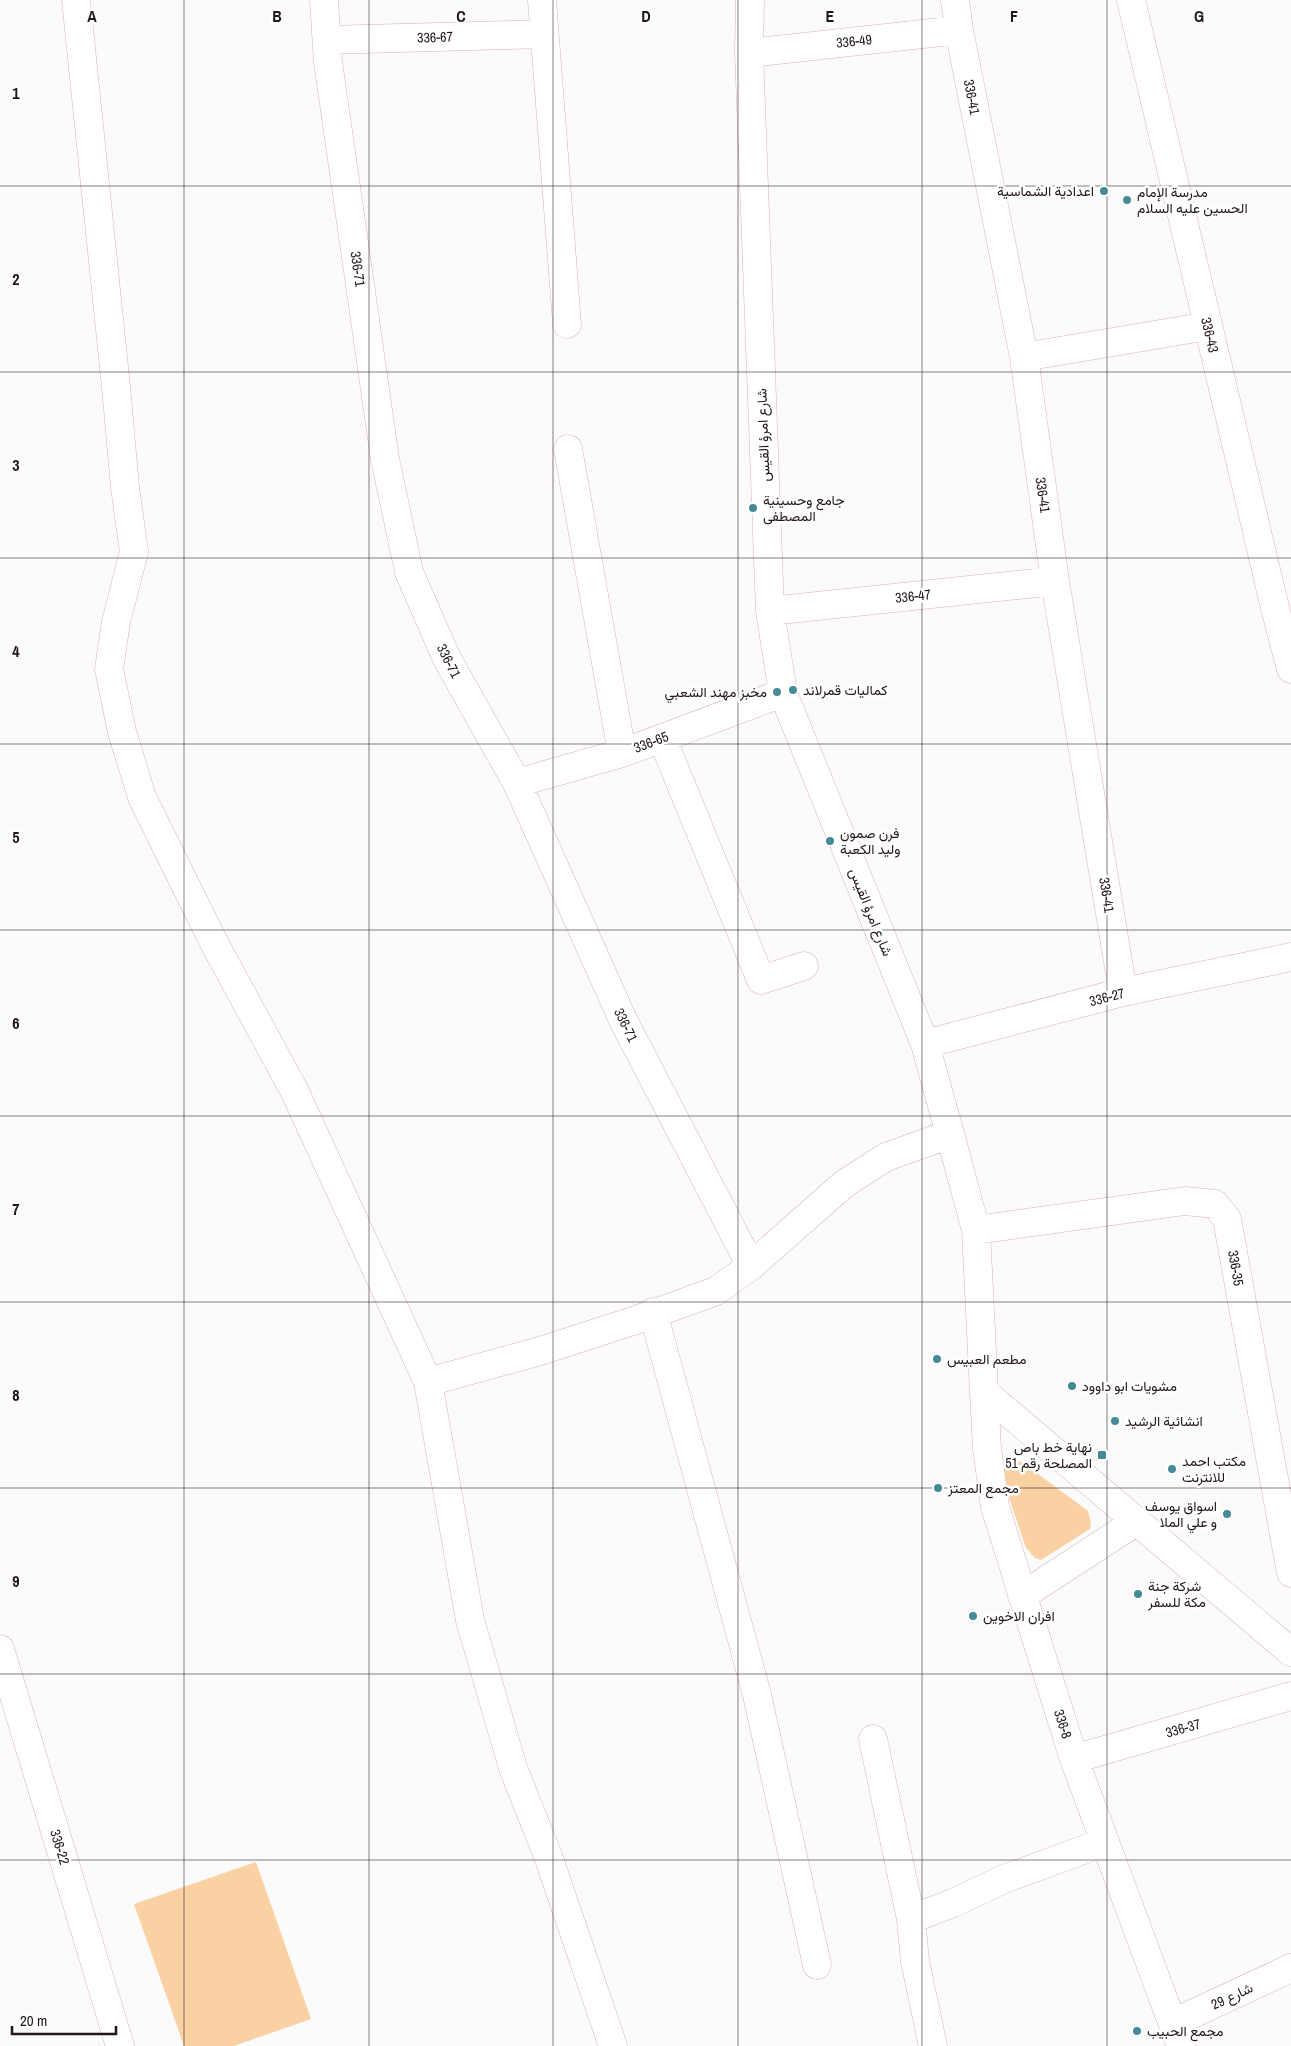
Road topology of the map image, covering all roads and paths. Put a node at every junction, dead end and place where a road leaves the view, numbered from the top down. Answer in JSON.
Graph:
{"nodes":[{"id":1,"x":76,"y":0,"type":"edge"},
{"id":2,"x":324,"y":0,"type":"edge"},
{"id":3,"x":542,"y":0,"type":"edge"},
{"id":4,"x":750,"y":0,"type":"edge"},
{"id":5,"x":955,"y":0,"type":"edge"},
{"id":6,"x":1131,"y":0,"type":"edge"},
{"id":7,"x":959,"y":30,"type":"junction"},
{"id":8,"x":544,"y":34,"type":"junction"},
{"id":9,"x":327,"y":40,"type":"junction"},
{"id":10,"x":749,"y":53,"type":"junction"},
{"id":11,"x":567,"y":324,"type":"dead end"},
{"id":12,"x":1208,"y":326,"type":"junction"},
{"id":13,"x":1024,"y":357,"type":"junction"},
{"id":14,"x":568,"y":449,"type":"dead end"},
{"id":15,"x":1055,"y":581,"type":"junction"},
{"id":16,"x":770,"y":611,"type":"junction"},
{"id":17,"x":1291,"y":669,"type":"edge"},
{"id":18,"x":783,"y":693,"type":"junction"},
{"id":19,"x":662,"y":738,"type":"junction"},
{"id":20,"x":622,"y":753,"type":"junction"},
{"id":21,"x":517,"y":783,"type":"junction"},
{"id":22,"x":1291,"y":957,"type":"edge"},
{"id":23,"x":804,"y":966,"type":"dead end"},
{"id":24,"x":1123,"y":992,"type":"junction"},
{"id":25,"x":925,"y":1044,"type":"junction"},
{"id":26,"x":950,"y":1134,"type":"junction"},
{"id":27,"x":976,"y":1230,"type":"junction"},
{"id":28,"x":751,"y":1266,"type":"junction"},
{"id":29,"x":653,"y":1312,"type":"junction"},
{"id":30,"x":428,"y":1382,"type":"junction"},
{"id":31,"x":984,"y":1392,"type":"junction"},
{"id":32,"x":1137,"y":1521,"type":"junction"},
{"id":33,"x":1291,"y":1573,"type":"edge"},
{"id":34,"x":1022,"y":1596,"type":"junction"},
{"id":35,"x":0,"y":1649,"type":"edge"},
{"id":36,"x":1291,"y":1652,"type":"edge"},
{"id":37,"x":1291,"y":1696,"type":"edge"},
{"id":38,"x":873,"y":1739,"type":"dead end"},
{"id":39,"x":1074,"y":1759,"type":"junction"},
{"id":40,"x":1106,"y":1842,"type":"junction"},
{"id":41,"x":910,"y":1919,"type":"junction"},
{"id":42,"x":817,"y":1965,"type":"dead end"},
{"id":43,"x":1290,"y":1970,"type":"edge"},
{"id":44,"x":1177,"y":2035,"type":"edge"},
{"id":45,"x":120,"y":2046,"type":"edge"},
{"id":46,"x":613,"y":2046,"type":"edge"},
{"id":47,"x":934,"y":2046,"type":"edge"}],
"edges":[{"from":1,"to":30,"type":"street"},
{"from":2,"to":9,"type":"street","name":"336-71"},
{"from":3,"to":8,"type":"street"},
{"from":4,"to":10,"type":"street","name":"شارع امرؤ القيس"},
{"from":5,"to":7,"type":"street","name":"336-41"},
{"from":6,"to":12,"type":"street","name":"336-43"},
{"from":7,"to":10,"type":"street","name":"336-49"},
{"from":7,"to":13,"type":"street","name":"336-41"},
{"from":8,"to":9,"type":"street","name":"336-67"},
{"from":8,"to":11,"type":"street"},
{"from":9,"to":21,"type":"street","name":"336-71"},
{"from":10,"to":16,"type":"street","name":"شارع امرؤ القيس"},
{"from":12,"to":13,"type":"street"},
{"from":12,"to":17,"type":"street","name":"336-43"},
{"from":13,"to":15,"type":"street","name":"336-41"},
{"from":14,"to":20,"type":"street"},
{"from":15,"to":16,"type":"street","name":"336-47"},
{"from":15,"to":24,"type":"street","name":"336-41"},
{"from":16,"to":18,"type":"street","name":"شارع امرؤ القيس"},
{"from":18,"to":19,"type":"street","name":"336-65"},
{"from":18,"to":25,"type":"street","name":"شارع امرؤ القيس"},
{"from":19,"to":20,"type":"street","name":"336-65"},
{"from":19,"to":23,"type":"street"},
{"from":20,"to":21,"type":"street","name":"336-65"},
{"from":21,"to":28,"type":"street","name":"336-71"},
{"from":22,"to":24,"type":"street","name":"336-27"},
{"from":24,"to":25,"type":"street","name":"336-27"},
{"from":25,"to":26,"type":"street","name":"شارع امرؤ القيس"},
{"from":26,"to":27,"type":"street","name":"شارع امرؤ القيس"},
{"from":26,"to":28,"type":"street"},
{"from":27,"to":31,"type":"street","name":"شارع امرؤ القيس"},
{"from":27,"to":33,"type":"street","name":"336-35"},
{"from":28,"to":29,"type":"street"},
{"from":29,"to":30,"type":"street"},
{"from":29,"to":42,"type":"street"},
{"from":30,"to":46,"type":"street"},
{"from":31,"to":32,"type":"street"},
{"from":31,"to":34,"type":"street","name":"336-8"},
{"from":32,"to":34,"type":"street"},
{"from":32,"to":36,"type":"street"},
{"from":34,"to":39,"type":"street","name":"336-8"},
{"from":35,"to":45,"type":"street","name":"336-22"},
{"from":37,"to":39,"type":"street","name":"336-37"},
{"from":38,"to":41,"type":"street"},
{"from":39,"to":40,"type":"street","name":"336-8"},
{"from":40,"to":41,"type":"street"},
{"from":40,"to":44,"type":"street","name":"336-8"},
{"from":41,"to":47,"type":"street"},
{"from":43,"to":44,"type":"street","name":"شارع 29"}]}
